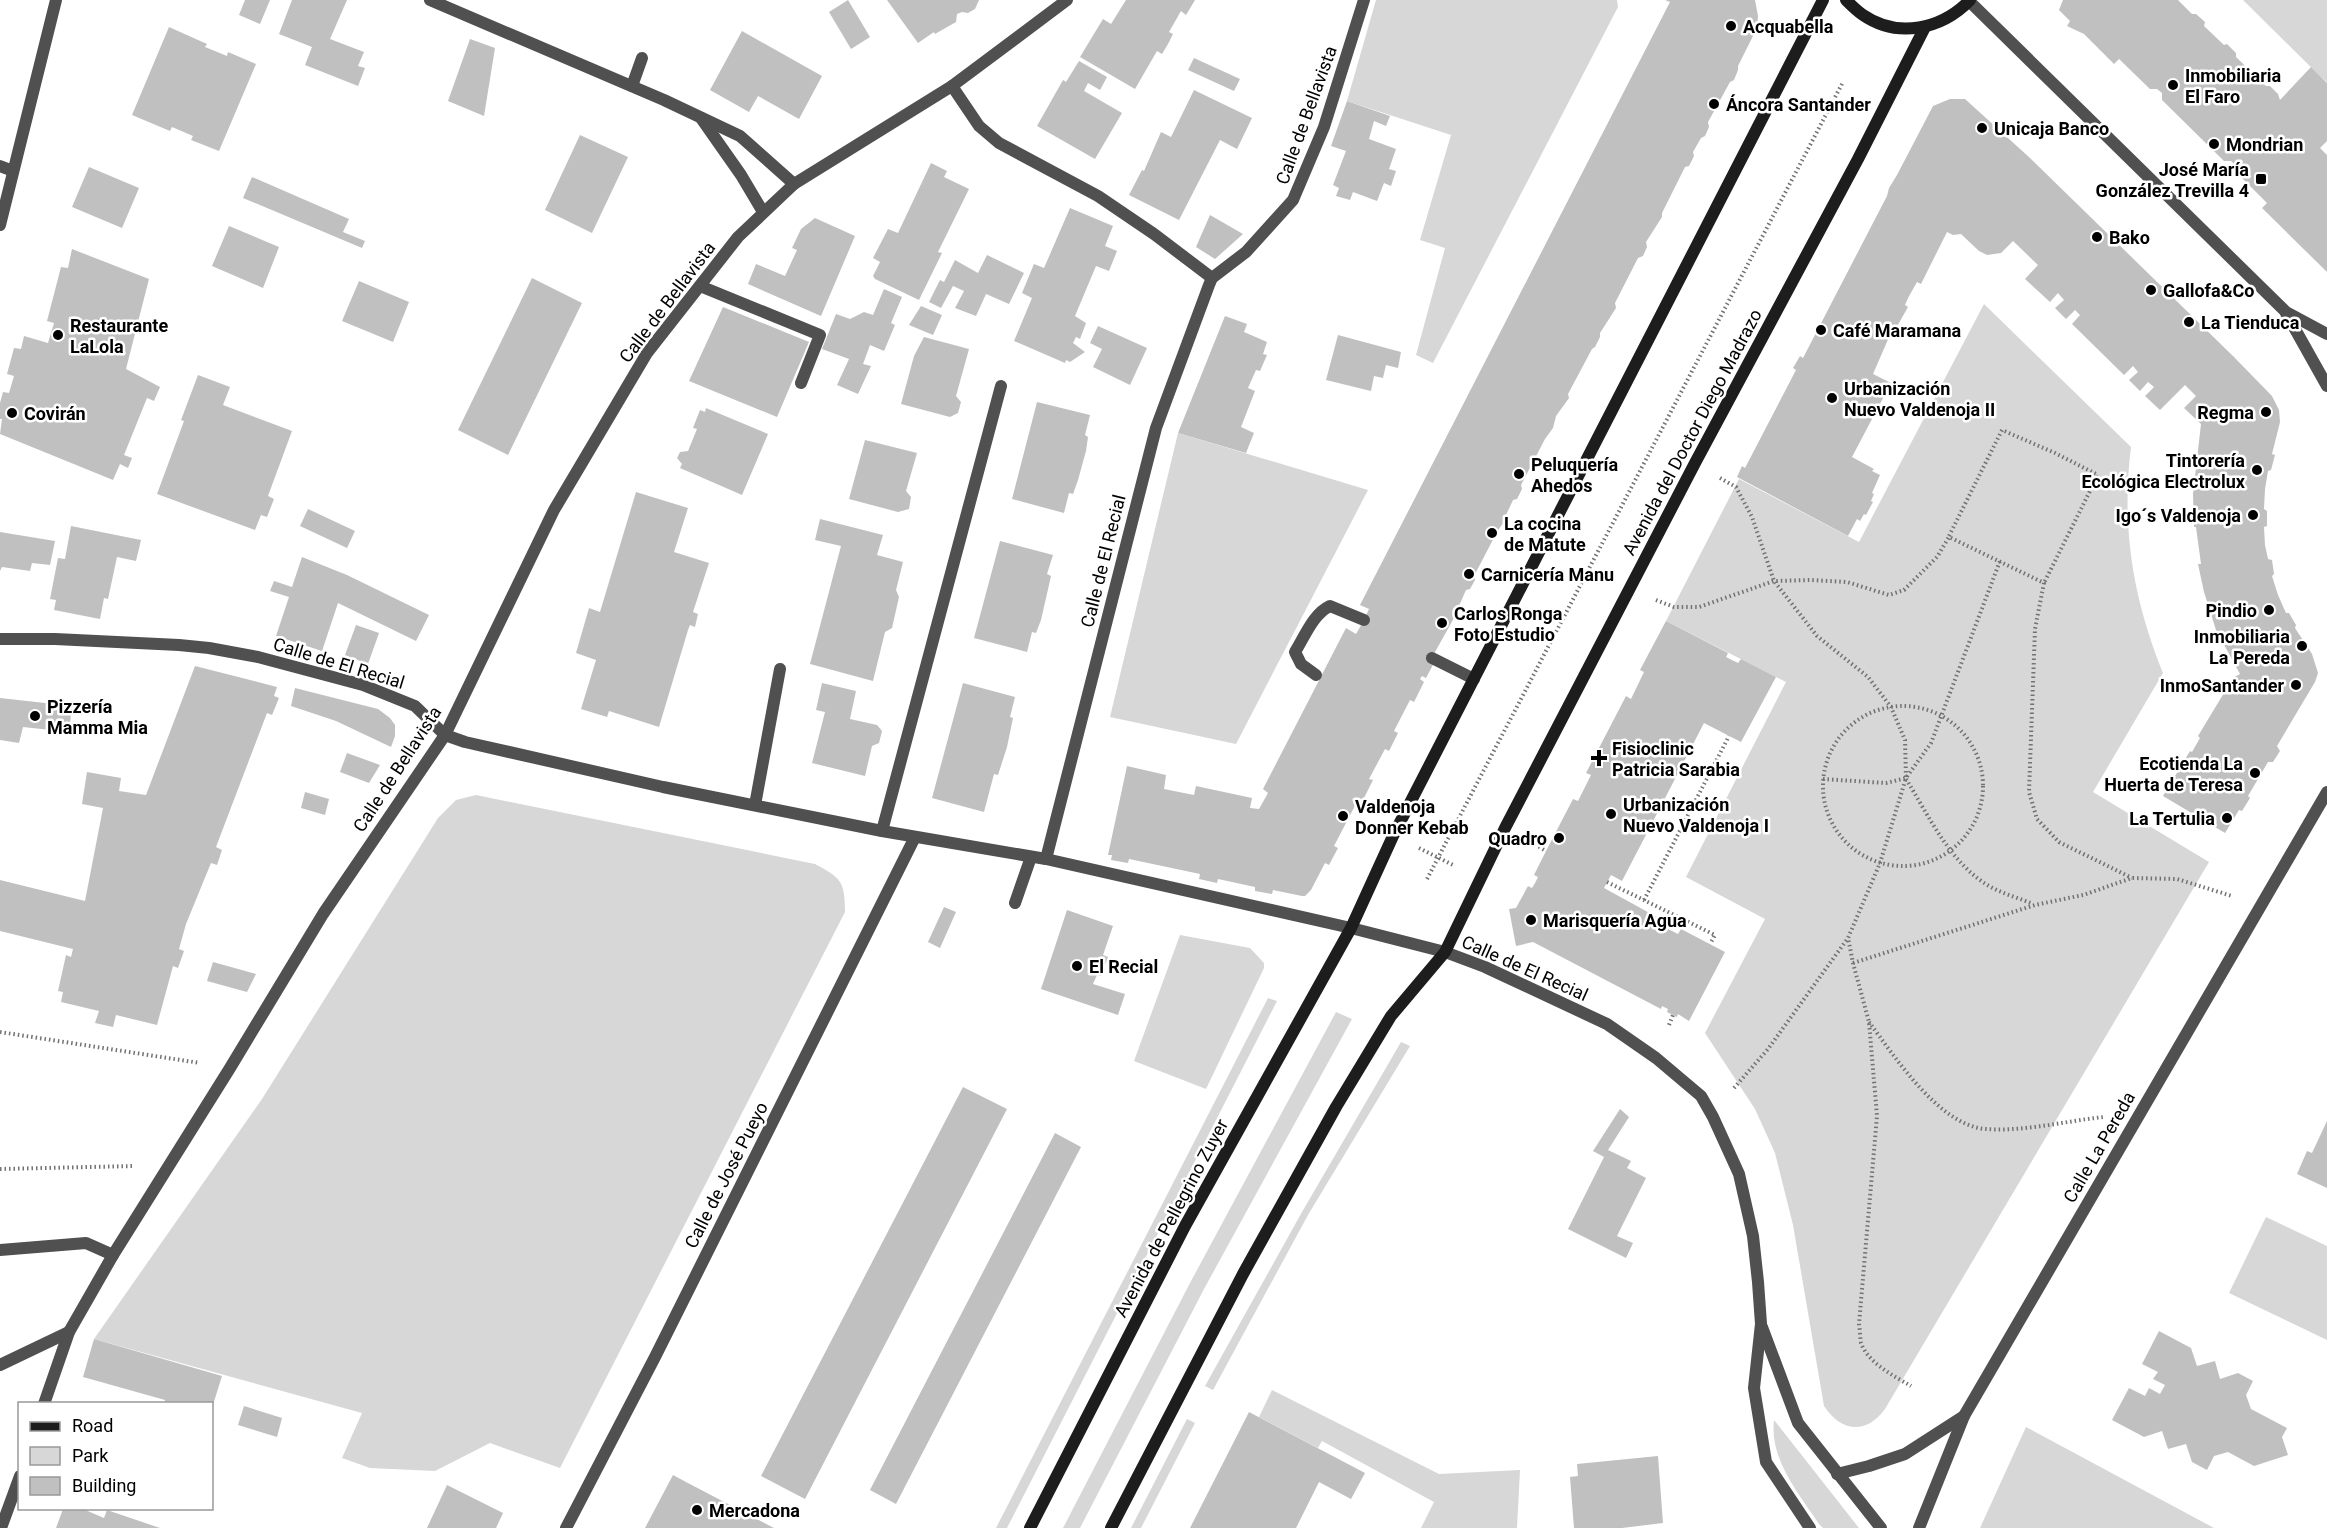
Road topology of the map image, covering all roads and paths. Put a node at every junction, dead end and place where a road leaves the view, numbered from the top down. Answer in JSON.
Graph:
{"nodes":[{"id":1,"x":56,"y":0,"type":"edge"},
{"id":2,"x":430,"y":0,"type":"edge"},
{"id":3,"x":1067,"y":0,"type":"edge"},
{"id":4,"x":1364,"y":0,"type":"edge"},
{"id":5,"x":1823,"y":0,"type":"edge"},
{"id":6,"x":1846,"y":0,"type":"edge"},
{"id":7,"x":1969,"y":1,"type":"edge"},
{"id":8,"x":1925,"y":27,"type":"junction"},
{"id":9,"x":642,"y":58,"type":"dead end"},
{"id":10,"x":1843,"y":82,"type":"dead end"},
{"id":11,"x":632,"y":86,"type":"junction"},
{"id":12,"x":951,"y":86,"type":"junction"},
{"id":13,"x":700,"y":117,"type":"junction"},
{"id":14,"x":0,"y":166,"type":"edge"},
{"id":15,"x":13,"y":171,"type":"junction"},
{"id":16,"x":794,"y":184,"type":"junction"},
{"id":17,"x":763,"y":212,"type":"junction"},
{"id":18,"x":0,"y":225,"type":"edge"},
{"id":19,"x":1212,"y":278,"type":"junction"},
{"id":20,"x":700,"y":286,"type":"junction"},
{"id":21,"x":2286,"y":312,"type":"junction"},
{"id":22,"x":2327,"y":334,"type":"edge"},
{"id":23,"x":801,"y":383,"type":"dead end"},
{"id":24,"x":1002,"y":386,"type":"dead end"},
{"id":25,"x":2327,"y":386,"type":"edge"},
{"id":26,"x":1695,"y":463,"type":"junction"},
{"id":27,"x":1949,"y":537,"type":"junction"},
{"id":28,"x":2000,"y":561,"type":"junction"},
{"id":29,"x":1774,"y":580,"type":"junction"},
{"id":30,"x":2044,"y":583,"type":"junction"},
{"id":31,"x":1630,"y":588,"type":"junction"},
{"id":32,"x":1364,"y":620,"type":"dead end"},
{"id":33,"x":0,"y":639,"type":"edge"},
{"id":34,"x":1432,"y":658,"type":"dead end"},
{"id":35,"x":780,"y":669,"type":"dead end"},
{"id":36,"x":1316,"y":675,"type":"dead end"},
{"id":37,"x":1474,"y":679,"type":"junction"},
{"id":38,"x":1891,"y":707,"type":"junction"},
{"id":39,"x":1942,"y":716,"type":"junction"},
{"id":40,"x":445,"y":735,"type":"junction"},
{"id":41,"x":1729,"y":736,"type":"dead end"},
{"id":42,"x":1906,"y":778,"type":"junction"},
{"id":43,"x":1823,"y":779,"type":"junction"},
{"id":44,"x":2327,"y":792,"type":"edge"},
{"id":45,"x":755,"y":805,"type":"junction"},
{"id":46,"x":882,"y":831,"type":"junction"},
{"id":47,"x":915,"y":837,"type":"junction"},
{"id":48,"x":1412,"y":844,"type":"dead end"},
{"id":49,"x":1951,"y":850,"type":"junction"},
{"id":50,"x":1031,"y":857,"type":"junction"},
{"id":51,"x":1439,"y":858,"type":"junction"},
{"id":52,"x":1046,"y":859,"type":"junction"},
{"id":53,"x":1880,"y":862,"type":"junction"},
{"id":54,"x":1460,"y":868,"type":"dead end"},
{"id":55,"x":2132,"y":878,"type":"junction"},
{"id":56,"x":1427,"y":879,"type":"dead end"},
{"id":57,"x":1607,"y":882,"type":"dead end"},
{"id":58,"x":1644,"y":900,"type":"junction"},
{"id":59,"x":1015,"y":903,"type":"dead end"},
{"id":60,"x":2035,"y":905,"type":"junction"},
{"id":61,"x":2261,"y":905,"type":"junction"},
{"id":62,"x":1351,"y":928,"type":"junction"},
{"id":63,"x":1848,"y":938,"type":"junction"},
{"id":64,"x":1710,"y":944,"type":"dead end"},
{"id":65,"x":1445,"y":952,"type":"junction"},
{"id":66,"x":1853,"y":963,"type":"junction"},
{"id":67,"x":1673,"y":1015,"type":"dead end"},
{"id":68,"x":1869,"y":1022,"type":"junction"},
{"id":69,"x":1669,"y":1025,"type":"dead end"},
{"id":70,"x":0,"y":1032,"type":"edge"},
{"id":71,"x":230,"y":1068,"type":"junction"},
{"id":72,"x":1734,"y":1088,"type":"dead end"},
{"id":73,"x":2140,"y":1112,"type":"junction"},
{"id":74,"x":135,"y":1166,"type":"dead end"},
{"id":75,"x":0,"y":1169,"type":"edge"},
{"id":76,"x":0,"y":1250,"type":"edge"},
{"id":77,"x":113,"y":1255,"type":"junction"},
{"id":78,"x":1761,"y":1324,"type":"junction"},
{"id":79,"x":69,"y":1332,"type":"junction"},
{"id":80,"x":0,"y":1365,"type":"edge"},
{"id":81,"x":1911,"y":1386,"type":"dead end"},
{"id":82,"x":45,"y":1402,"type":"edge"},
{"id":83,"x":1964,"y":1416,"type":"junction"},
{"id":84,"x":1837,"y":1474,"type":"junction"},
{"id":85,"x":18,"y":1481,"type":"edge"},
{"id":86,"x":1,"y":1528,"type":"edge"},
{"id":87,"x":566,"y":1528,"type":"edge"},
{"id":88,"x":1030,"y":1528,"type":"edge"},
{"id":89,"x":1111,"y":1528,"type":"edge"},
{"id":90,"x":1810,"y":1528,"type":"edge"},
{"id":91,"x":1881,"y":1528,"type":"edge"},
{"id":92,"x":1919,"y":1528,"type":"edge"}],
"edges":[{"from":1,"to":15,"type":"street"},
{"from":2,"to":11,"type":"street"},
{"from":3,"to":12,"type":"street","name":"Calle de Bellavista"},
{"from":4,"to":19,"type":"street","name":"Calle de Bellavista"},
{"from":5,"to":37,"type":"main road"},
{"from":6,"to":8,"type":"main road"},
{"from":7,"to":8,"type":"main road"},
{"from":7,"to":21,"type":"street"},
{"from":8,"to":26,"type":"main road","name":"Avenida del Doctor Diego Madrazo"},
{"from":9,"to":11,"type":"street"},
{"from":10,"to":51,"type":"path"},
{"from":11,"to":13,"type":"street"},
{"from":12,"to":16,"type":"street","name":"Calle de Bellavista"},
{"from":12,"to":19,"type":"street"},
{"from":13,"to":16,"type":"street"},
{"from":13,"to":17,"type":"street"},
{"from":14,"to":15,"type":"street"},
{"from":15,"to":18,"type":"street"},
{"from":16,"to":17,"type":"street","name":"Calle de Bellavista"},
{"from":17,"to":20,"type":"street","name":"Calle de Bellavista"},
{"from":19,"to":52,"type":"street","name":"Calle de El Recial"},
{"from":20,"to":23,"type":"street"},
{"from":20,"to":40,"type":"street","name":"Calle de Bellavista"},
{"from":21,"to":22,"type":"street"},
{"from":21,"to":25,"type":"street"},
{"from":24,"to":46,"type":"street"},
{"from":26,"to":29,"type":"path"},
{"from":26,"to":31,"type":"main road","name":"Avenida del Doctor Diego Madrazo"},
{"from":27,"to":28,"type":"path"},
{"from":27,"to":29,"type":"path"},
{"from":27,"to":30,"type":"path"},
{"from":28,"to":30,"type":"path"},
{"from":28,"to":39,"type":"path"},
{"from":29,"to":31,"type":"path"},
{"from":29,"to":38,"type":"path"},
{"from":30,"to":55,"type":"path"},
{"from":31,"to":65,"type":"main road","name":"Avenida del Doctor Diego Madrazo"},
{"from":32,"to":36,"type":"street"},
{"from":33,"to":40,"type":"street","name":"Calle de El Recial"},
{"from":34,"to":37,"type":"street"},
{"from":35,"to":45,"type":"street"},
{"from":37,"to":62,"type":"main road"},
{"from":38,"to":39,"type":"path"},
{"from":38,"to":42,"type":"path"},
{"from":38,"to":43,"type":"path"},
{"from":39,"to":42,"type":"path"},
{"from":39,"to":49,"type":"path"},
{"from":40,"to":45,"type":"street","name":"Calle de El Recial"},
{"from":40,"to":71,"type":"street","name":"Calle de Bellavista"},
{"from":41,"to":58,"type":"path"},
{"from":42,"to":43,"type":"path"},
{"from":42,"to":49,"type":"path"},
{"from":42,"to":53,"type":"path"},
{"from":43,"to":53,"type":"path"},
{"from":44,"to":61,"type":"street","name":"Calle La Pereda"},
{"from":45,"to":46,"type":"street","name":"Calle de El Recial"},
{"from":46,"to":47,"type":"street","name":"Calle de El Recial"},
{"from":47,"to":50,"type":"street","name":"Calle de El Recial"},
{"from":47,"to":87,"type":"street","name":"Calle de José Pueyo"},
{"from":48,"to":51,"type":"path"},
{"from":49,"to":53,"type":"path"},
{"from":49,"to":60,"type":"path"},
{"from":50,"to":52,"type":"street","name":"Calle de El Recial"},
{"from":50,"to":59,"type":"street"},
{"from":51,"to":54,"type":"path"},
{"from":51,"to":56,"type":"path"},
{"from":52,"to":62,"type":"street","name":"Calle de El Recial"},
{"from":53,"to":63,"type":"path"},
{"from":55,"to":60,"type":"path"},
{"from":55,"to":61,"type":"path"},
{"from":57,"to":58,"type":"path"},
{"from":58,"to":64,"type":"path"},
{"from":60,"to":66,"type":"path"},
{"from":61,"to":73,"type":"street","name":"Calle La Pereda"},
{"from":62,"to":65,"type":"street","name":"Calle de El Recial"},
{"from":62,"to":88,"type":"main road","name":"Avenida de Pellegrino Zuyer"},
{"from":63,"to":66,"type":"path"},
{"from":63,"to":72,"type":"path"},
{"from":65,"to":78,"type":"street","name":"Calle de El Recial"},
{"from":65,"to":89,"type":"main road"},
{"from":66,"to":68,"type":"path"},
{"from":67,"to":69,"type":"path"},
{"from":68,"to":73,"type":"path"},
{"from":68,"to":81,"type":"path"},
{"from":70,"to":71,"type":"path"},
{"from":71,"to":77,"type":"street","name":"Calle de Bellavista"},
{"from":73,"to":83,"type":"street","name":"Calle La Pereda"},
{"from":74,"to":75,"type":"path"},
{"from":76,"to":77,"type":"street"},
{"from":77,"to":79,"type":"street","name":"Calle de Bellavista"},
{"from":78,"to":84,"type":"street","name":"Calle de El Recial"},
{"from":78,"to":90,"type":"street","name":"Calle de El Recial"},
{"from":79,"to":80,"type":"street"},
{"from":79,"to":82,"type":"street","name":"Calle de Bellavista"},
{"from":83,"to":84,"type":"street"},
{"from":83,"to":92,"type":"street","name":"Calle La Pereda"},
{"from":84,"to":91,"type":"street","name":"Calle de El Recial"},
{"from":85,"to":86,"type":"street"}]}
